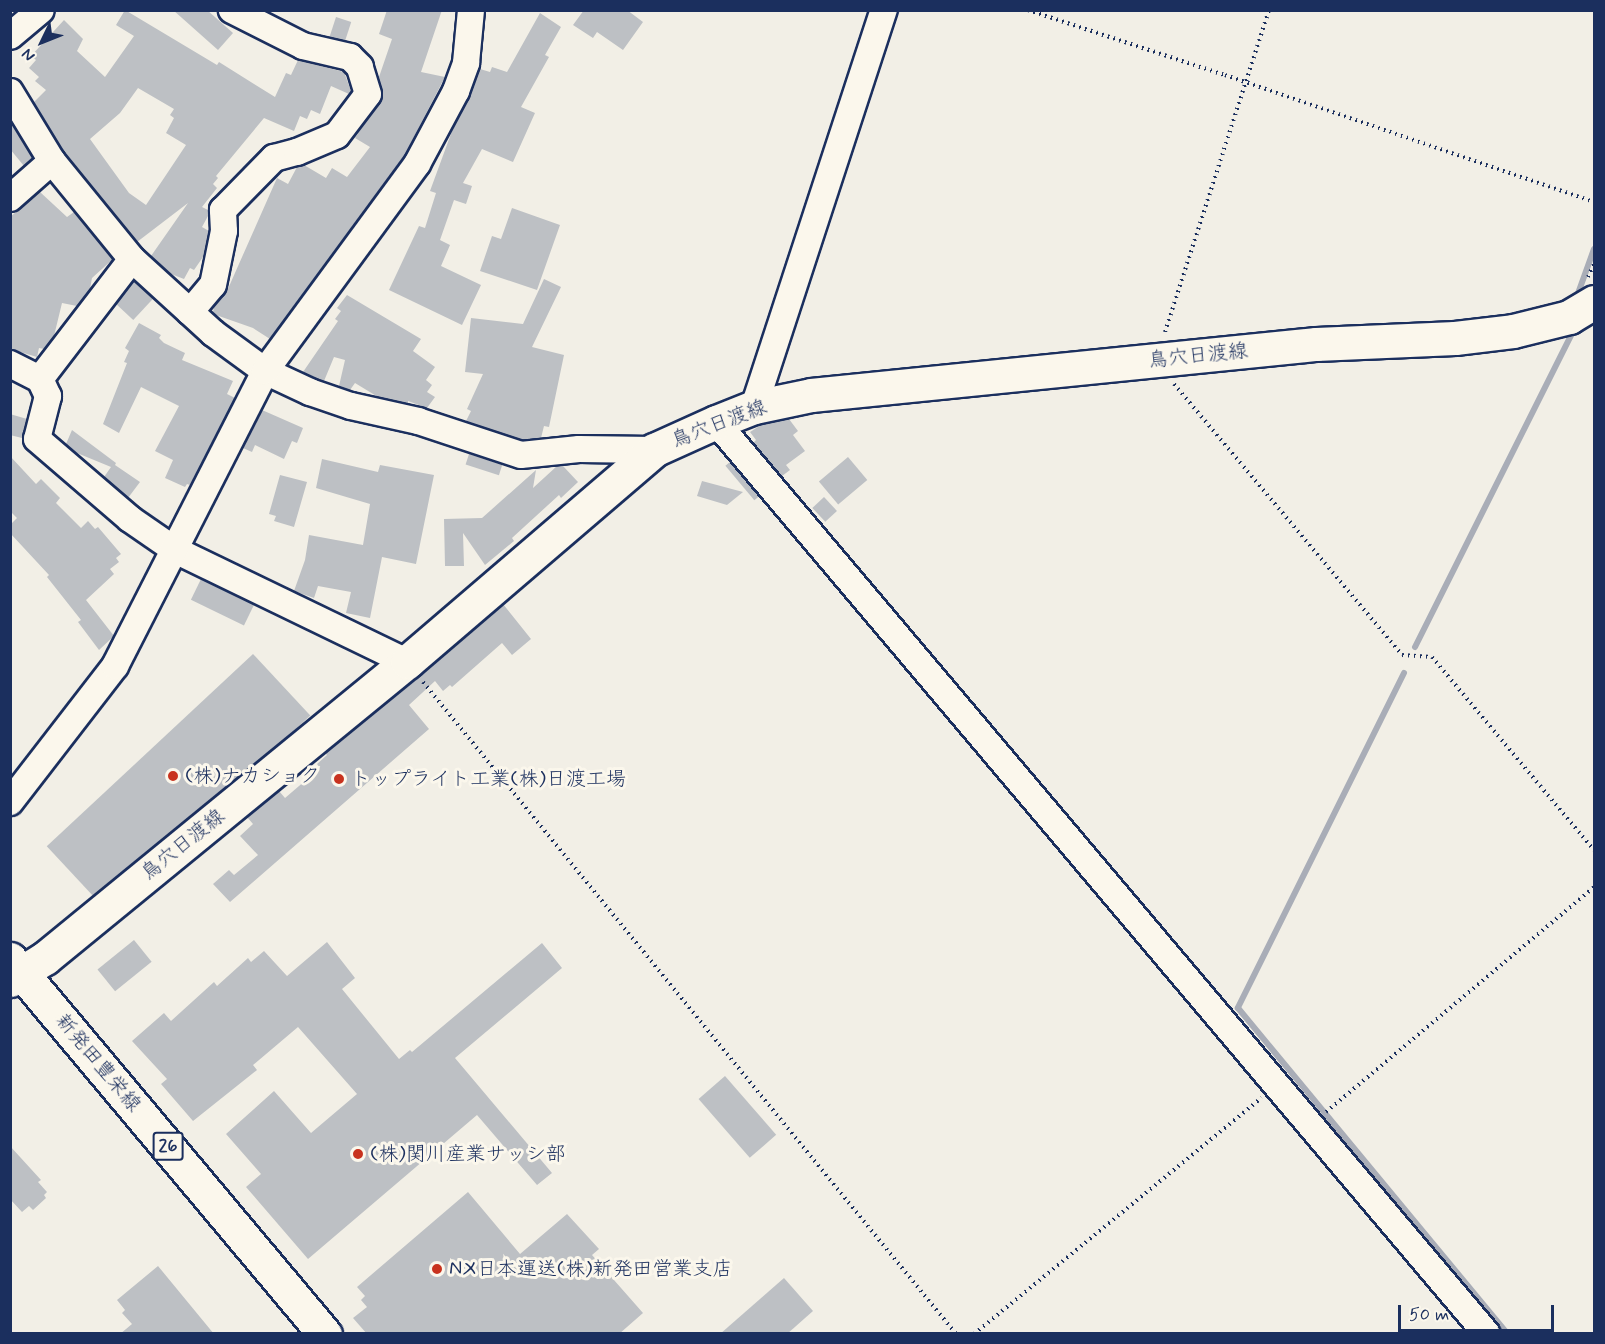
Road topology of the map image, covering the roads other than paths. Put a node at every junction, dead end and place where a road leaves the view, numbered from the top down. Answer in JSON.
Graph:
{"nodes":[{"id":1,"x":41,"y":10,"type":"edge"},
{"id":2,"x":232,"y":10,"type":"edge"},
{"id":3,"x":471,"y":10,"type":"edge"},
{"id":4,"x":884,"y":10,"type":"edge"},
{"id":5,"x":10,"y":36,"type":"edge"},
{"id":6,"x":10,"y":92,"type":"edge"},
{"id":7,"x":52,"y":161,"type":"junction"},
{"id":8,"x":10,"y":198,"type":"edge"},
{"id":9,"x":132,"y":259,"type":"junction"},
{"id":10,"x":1586,"y":311,"type":"edge"},
{"id":11,"x":190,"y":312,"type":"junction"},
{"id":12,"x":10,"y":364,"type":"edge"},
{"id":13,"x":265,"y":370,"type":"junction"},
{"id":14,"x":40,"y":379,"type":"junction"},
{"id":15,"x":754,"y":407,"type":"junction"},
{"id":16,"x":716,"y":422,"type":"junction"},
{"id":17,"x":654,"y":450,"type":"junction"},
{"id":18,"x":175,"y":550,"type":"junction"},
{"id":19,"x":407,"y":662,"type":"junction"},
{"id":20,"x":10,"y":802,"type":"edge"},
{"id":21,"x":14,"y":970,"type":"edge"},
{"id":22,"x":324,"y":1334,"type":"edge"},
{"id":23,"x":1487,"y":1334,"type":"edge"}],
"edges":[{"from":1,"to":5,"type":"street"},
{"from":2,"to":11,"type":"street"},
{"from":3,"to":13,"type":"street"},
{"from":4,"to":15,"type":"street"},
{"from":6,"to":7,"type":"street"},
{"from":7,"to":8,"type":"street"},
{"from":7,"to":9,"type":"street"},
{"from":9,"to":11,"type":"street"},
{"from":9,"to":14,"type":"street"},
{"from":10,"to":15,"type":"main road","name":"鳥穴日渡線"},
{"from":11,"to":13,"type":"street"},
{"from":12,"to":14,"type":"street"},
{"from":13,"to":17,"type":"street"},
{"from":13,"to":18,"type":"street"},
{"from":14,"to":18,"type":"street"},
{"from":15,"to":16,"type":"main road","name":"鳥穴日渡線"},
{"from":16,"to":17,"type":"main road","name":"鳥穴日渡線"},
{"from":16,"to":23,"type":"street"},
{"from":17,"to":19,"type":"main road","name":"鳥穴日渡線"},
{"from":18,"to":19,"type":"street"},
{"from":18,"to":20,"type":"street"},
{"from":19,"to":21,"type":"main road","name":"鳥穴日渡線"},
{"from":21,"to":22,"type":"main road","name":"新発田豊栄線","number":"26"}]}
